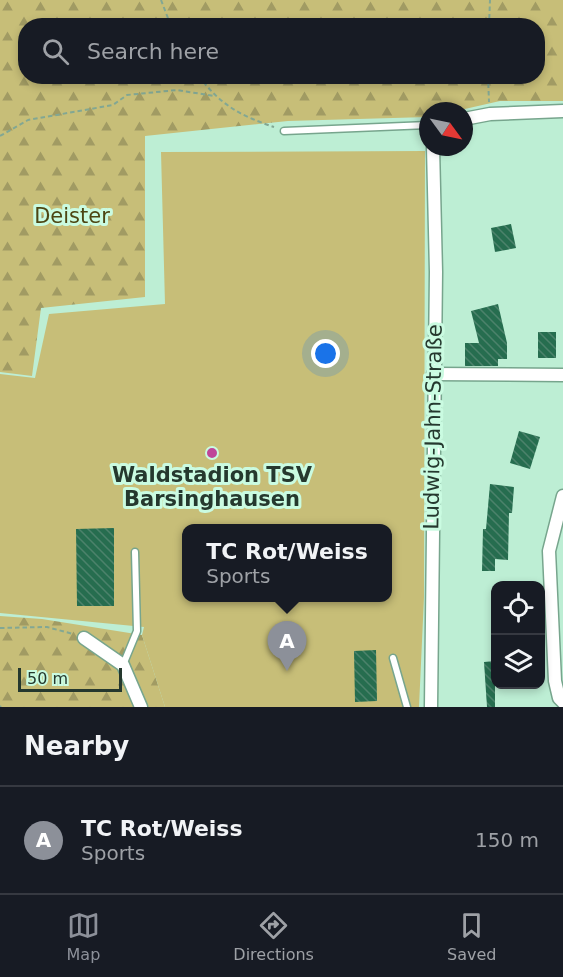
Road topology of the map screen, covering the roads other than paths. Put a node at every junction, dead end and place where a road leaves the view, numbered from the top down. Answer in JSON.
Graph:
{"nodes":[{"id":1,"x":563,"y":111,"type":"edge"},
{"id":2,"x":473,"y":117,"type":"edge"},
{"id":3,"x":419,"y":125,"type":"edge"},
{"id":4,"x":284,"y":131,"type":"road end"},
{"id":5,"x":434,"y":156,"type":"edge"},
{"id":6,"x":434,"y":374,"type":"junction"},
{"id":7,"x":563,"y":375,"type":"edge"},
{"id":8,"x":563,"y":496,"type":"edge"},
{"id":9,"x":135,"y":552,"type":"dead end"},
{"id":10,"x":84,"y":638,"type":"road end"},
{"id":11,"x":393,"y":658,"type":"dead end"},
{"id":12,"x":123,"y":665,"type":"junction"},
{"id":13,"x":563,"y":702,"type":"edge"},
{"id":14,"x":141,"y":707,"type":"edge"},
{"id":15,"x":407,"y":707,"type":"edge"},
{"id":16,"x":431,"y":707,"type":"edge"}],
"edges":[{"from":1,"to":2,"type":"street"},
{"from":3,"to":4,"type":"lane"},
{"from":5,"to":6,"type":"street","name":"Ludwig-Jahn-Straße"},
{"from":6,"to":7,"type":"street"},
{"from":6,"to":16,"type":"street","name":"Ludwig-Jahn-Straße"},
{"from":8,"to":13,"type":"street"},
{"from":9,"to":12,"type":"lane"},
{"from":10,"to":12,"type":"street"},
{"from":11,"to":15,"type":"lane"},
{"from":12,"to":14,"type":"street"}]}
